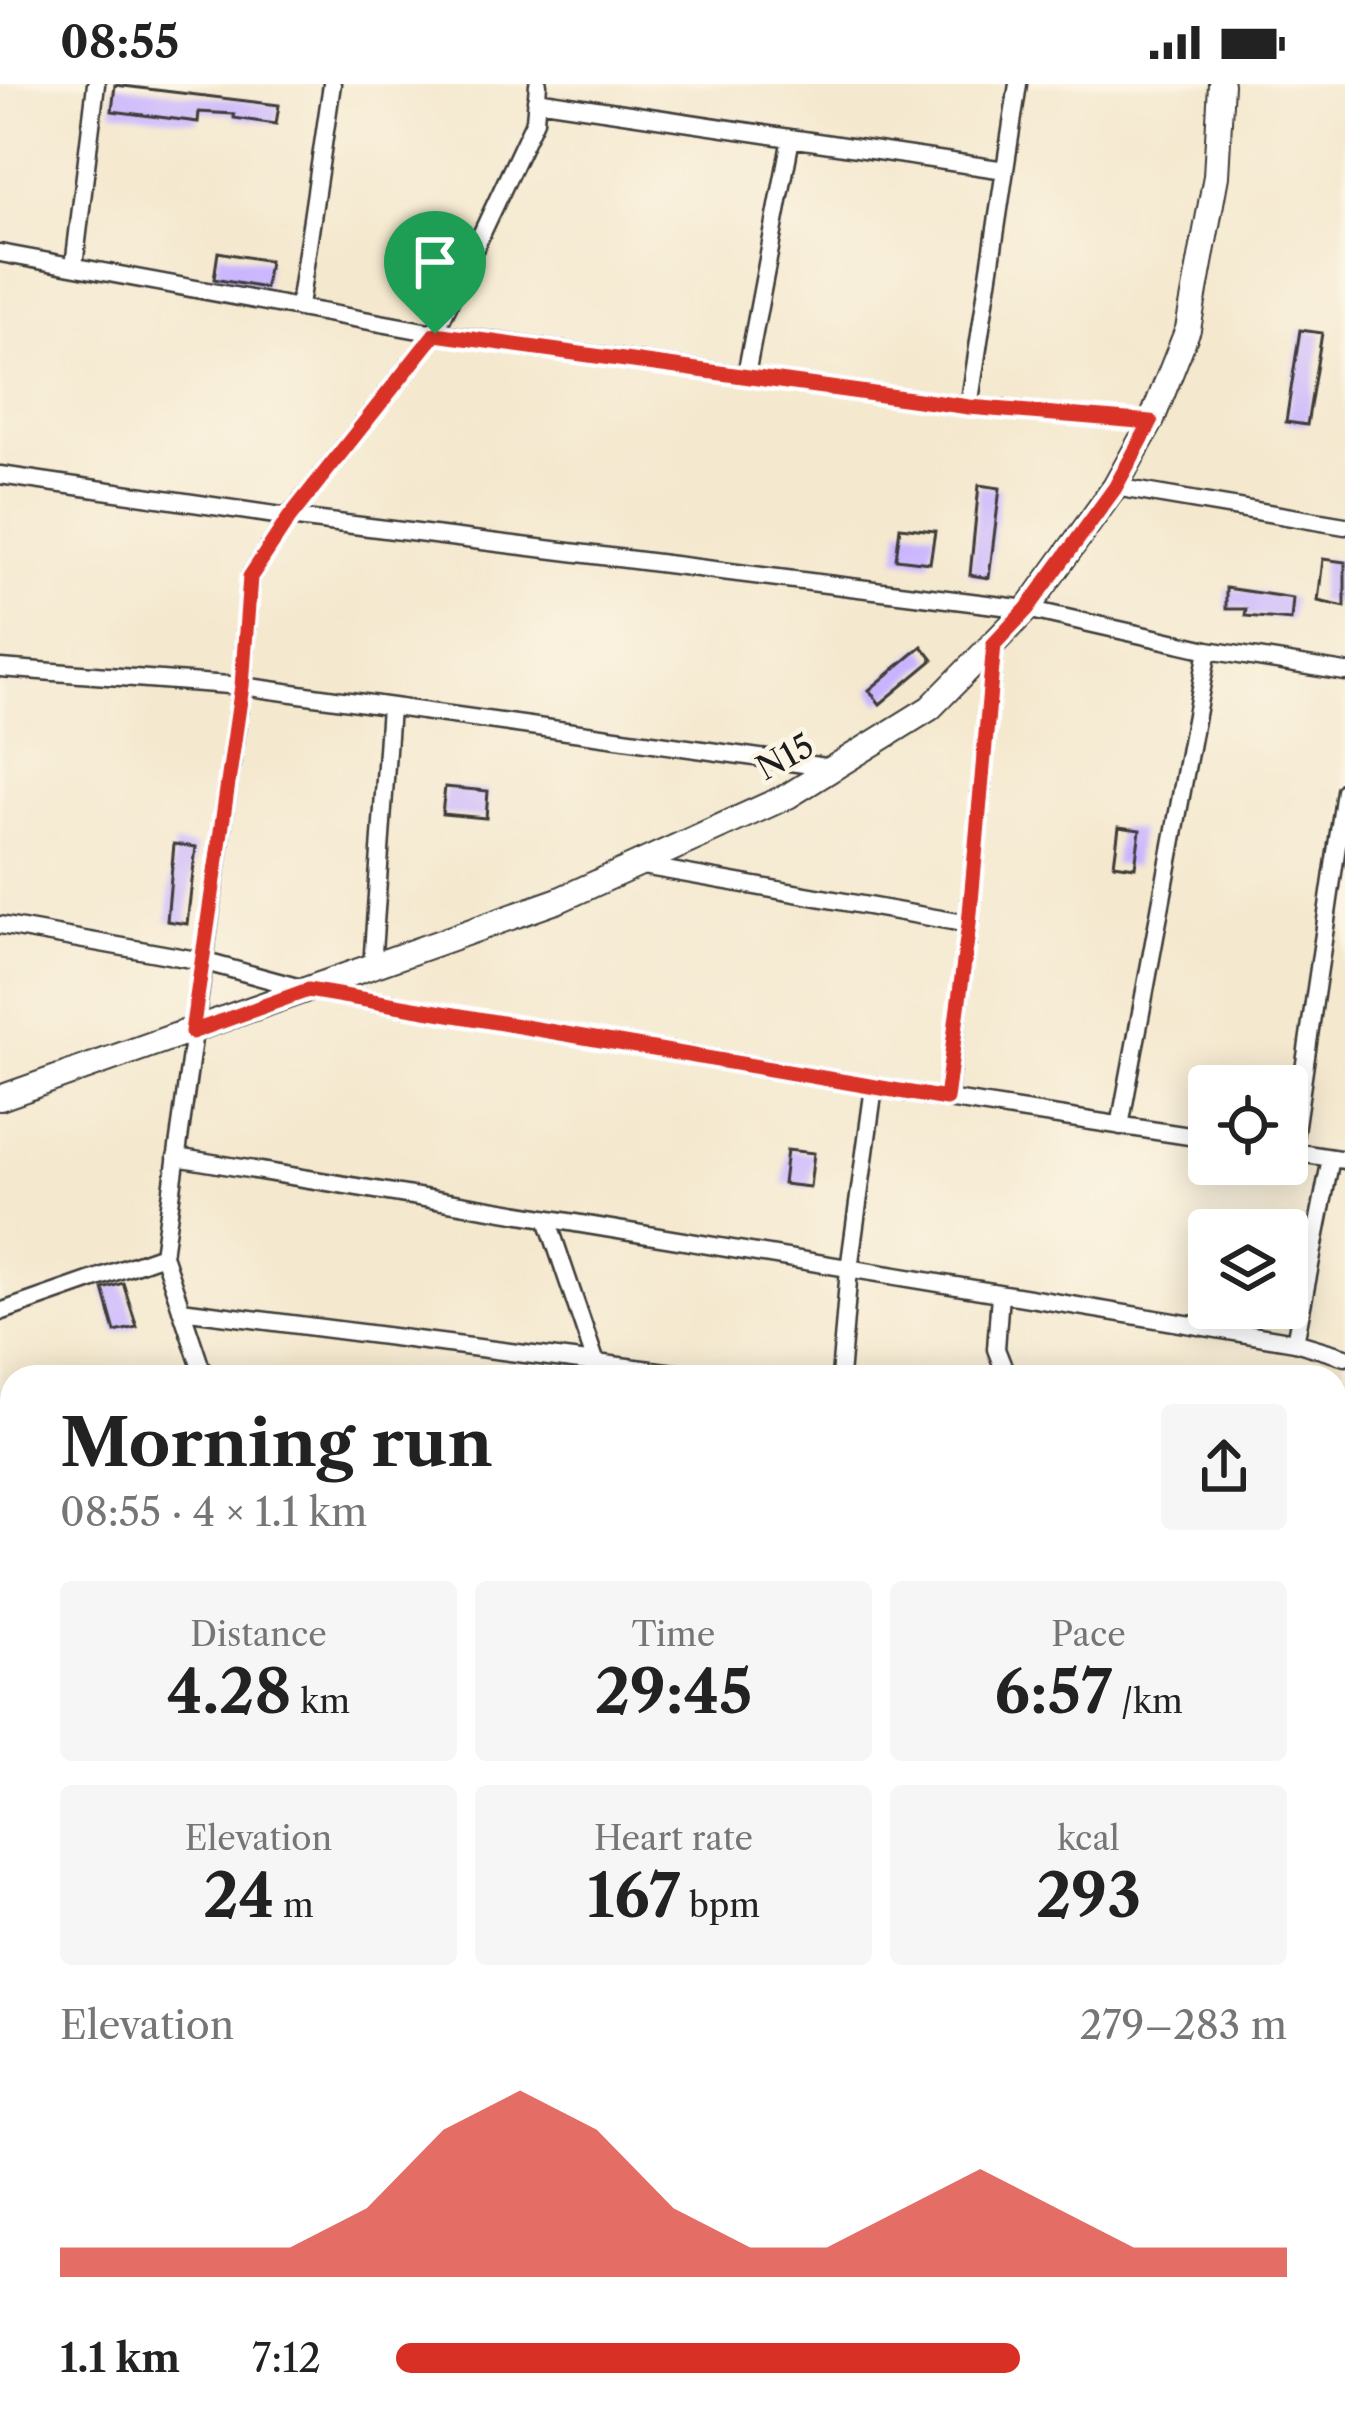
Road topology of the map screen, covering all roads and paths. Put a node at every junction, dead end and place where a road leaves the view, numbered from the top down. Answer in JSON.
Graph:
{"nodes":[{"id":1,"x":96,"y":84,"type":"edge"},
{"id":2,"x":332,"y":84,"type":"edge"},
{"id":3,"x":1018,"y":84,"type":"edge"},
{"id":4,"x":1221,"y":84,"type":"edge"},
{"id":5,"x":537,"y":92,"type":"edge"},
{"id":6,"x":791,"y":138,"type":"junction"},
{"id":7,"x":1005,"y":170,"type":"junction"},
{"id":8,"x":0,"y":253,"type":"edge"},
{"id":9,"x":74,"y":266,"type":"junction"},
{"id":10,"x":299,"y":306,"type":"junction"},
{"id":11,"x":435,"y":334,"type":"junction"},
{"id":12,"x":746,"y":375,"type":"junction"},
{"id":13,"x":969,"y":407,"type":"junction"},
{"id":14,"x":1151,"y":422,"type":"junction"},
{"id":15,"x":0,"y":475,"type":"edge"},
{"id":16,"x":1115,"y":488,"type":"junction"},
{"id":17,"x":289,"y":518,"type":"junction"},
{"id":18,"x":1345,"y":526,"type":"edge"},
{"id":19,"x":1027,"y":609,"type":"junction"},
{"id":20,"x":994,"y":644,"type":"junction"},
{"id":21,"x":1208,"y":650,"type":"junction"},
{"id":22,"x":0,"y":668,"type":"edge"},
{"id":23,"x":1345,"y":672,"type":"edge"},
{"id":24,"x":242,"y":686,"type":"junction"},
{"id":25,"x":390,"y":706,"type":"junction"},
{"id":26,"x":834,"y":768,"type":"junction"},
{"id":27,"x":1345,"y":791,"type":"edge"},
{"id":28,"x":636,"y":865,"type":"junction"},
{"id":29,"x":969,"y":924,"type":"junction"},
{"id":30,"x":0,"y":925,"type":"edge"},
{"id":31,"x":202,"y":961,"type":"junction"},
{"id":32,"x":372,"y":967,"type":"junction"},
{"id":33,"x":308,"y":990,"type":"junction"},
{"id":34,"x":192,"y":1032,"type":"junction"},
{"id":35,"x":1303,"y":1065,"type":"edge"},
{"id":36,"x":874,"y":1087,"type":"junction"},
{"id":37,"x":0,"y":1098,"type":"edge"},
{"id":38,"x":946,"y":1099,"type":"junction"},
{"id":39,"x":1120,"y":1126,"type":"junction"},
{"id":40,"x":1188,"y":1136,"type":"edge"},
{"id":41,"x":1308,"y":1154,"type":"edge"},
{"id":42,"x":176,"y":1157,"type":"junction"},
{"id":43,"x":1338,"y":1159,"type":"edge"},
{"id":44,"x":547,"y":1219,"type":"junction"},
{"id":45,"x":163,"y":1255,"type":"junction"},
{"id":46,"x":849,"y":1269,"type":"junction"},
{"id":47,"x":1000,"y":1294,"type":"junction"},
{"id":48,"x":182,"y":1310,"type":"junction"},
{"id":49,"x":0,"y":1312,"type":"edge"},
{"id":50,"x":1294,"y":1342,"type":"junction"},
{"id":51,"x":1345,"y":1357,"type":"edge"},
{"id":52,"x":200,"y":1365,"type":"edge"},
{"id":53,"x":562,"y":1365,"type":"edge"},
{"id":54,"x":594,"y":1365,"type":"edge"},
{"id":55,"x":842,"y":1365,"type":"edge"},
{"id":56,"x":1002,"y":1365,"type":"edge"}],
"edges":[{"from":1,"to":9,"type":"street"},
{"from":2,"to":10,"type":"street"},
{"from":3,"to":7,"type":"street"},
{"from":4,"to":14,"type":"main road","name":"N15"},
{"from":5,"to":6,"type":"street"},
{"from":5,"to":11,"type":"street"},
{"from":6,"to":7,"type":"street"},
{"from":6,"to":12,"type":"street"},
{"from":7,"to":13,"type":"street"},
{"from":8,"to":9,"type":"street"},
{"from":9,"to":10,"type":"street"},
{"from":10,"to":11,"type":"street"},
{"from":11,"to":12,"type":"street"},
{"from":11,"to":17,"type":"street"},
{"from":12,"to":13,"type":"street"},
{"from":13,"to":14,"type":"street"},
{"from":14,"to":16,"type":"main road","name":"N15"},
{"from":15,"to":17,"type":"street"},
{"from":16,"to":18,"type":"street"},
{"from":16,"to":19,"type":"main road","name":"N15"},
{"from":17,"to":19,"type":"street"},
{"from":17,"to":24,"type":"street"},
{"from":19,"to":20,"type":"main road","name":"N15"},
{"from":19,"to":21,"type":"street"},
{"from":20,"to":26,"type":"main road","name":"N15"},
{"from":20,"to":29,"type":"street"},
{"from":21,"to":23,"type":"street"},
{"from":21,"to":39,"type":"street"},
{"from":22,"to":24,"type":"street"},
{"from":24,"to":25,"type":"street"},
{"from":24,"to":31,"type":"street"},
{"from":25,"to":26,"type":"street"},
{"from":25,"to":32,"type":"street"},
{"from":26,"to":28,"type":"main road","name":"N15"},
{"from":27,"to":35,"type":"street"},
{"from":28,"to":29,"type":"street"},
{"from":28,"to":32,"type":"main road","name":"N15"},
{"from":29,"to":38,"type":"street"},
{"from":30,"to":31,"type":"street"},
{"from":31,"to":33,"type":"street"},
{"from":31,"to":34,"type":"street"},
{"from":32,"to":33,"type":"main road","name":"N15"},
{"from":33,"to":34,"type":"main road","name":"N15"},
{"from":33,"to":36,"type":"street"},
{"from":34,"to":37,"type":"main road","name":"N15"},
{"from":34,"to":42,"type":"street"},
{"from":36,"to":38,"type":"street"},
{"from":36,"to":46,"type":"street"},
{"from":38,"to":39,"type":"street"},
{"from":39,"to":40,"type":"street"},
{"from":41,"to":43,"type":"street"},
{"from":42,"to":44,"type":"street"},
{"from":42,"to":45,"type":"street"},
{"from":43,"to":50,"type":"street"},
{"from":44,"to":46,"type":"street"},
{"from":44,"to":54,"type":"street"},
{"from":45,"to":48,"type":"street"},
{"from":45,"to":49,"type":"street"},
{"from":46,"to":47,"type":"street"},
{"from":46,"to":55,"type":"street"},
{"from":47,"to":50,"type":"street"},
{"from":47,"to":56,"type":"street"},
{"from":48,"to":52,"type":"street"},
{"from":48,"to":53,"type":"street"},
{"from":50,"to":51,"type":"street"}]}
